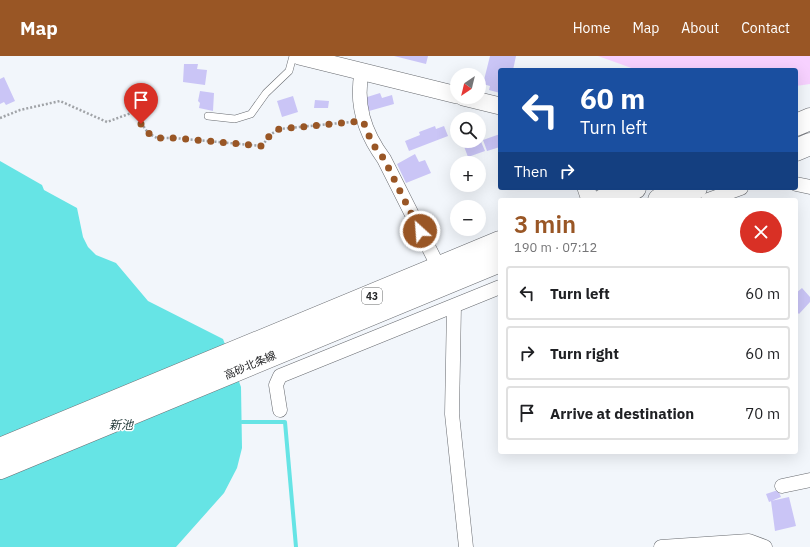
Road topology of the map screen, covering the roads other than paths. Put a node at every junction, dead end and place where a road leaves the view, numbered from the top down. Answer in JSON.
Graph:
{"nodes":[{"id":1,"x":293,"y":56,"type":"edge"},
{"id":2,"x":299,"y":56,"type":"edge"},
{"id":3,"x":362,"y":71,"type":"junction"},
{"id":4,"x":450,"y":93,"type":"edge"},
{"id":5,"x":486,"y":103,"type":"edge"},
{"id":6,"x":498,"y":106,"type":"edge"},
{"id":7,"x":208,"y":116,"type":"dead end"},
{"id":8,"x":810,"y":119,"type":"edge"},
{"id":9,"x":798,"y":124,"type":"edge"},
{"id":10,"x":810,"y":144,"type":"edge"},
{"id":11,"x":798,"y":149,"type":"edge"},
{"id":12,"x":798,"y":184,"type":"edge"},
{"id":13,"x":810,"y":187,"type":"edge"},
{"id":14,"x":630,"y":190,"type":"edge"},
{"id":15,"x":690,"y":190,"type":"edge"},
{"id":16,"x":736,"y":190,"type":"edge"},
{"id":17,"x":608,"y":198,"type":"edge"},
{"id":18,"x":665,"y":198,"type":"edge"},
{"id":19,"x":714,"y":198,"type":"edge"},
{"id":20,"x":498,"y":243,"type":"edge"},
{"id":21,"x":498,"y":262,"type":"edge"},
{"id":22,"x":438,"y":268,"type":"junction"},
{"id":23,"x":498,"y":288,"type":"edge"},
{"id":24,"x":454,"y":306,"type":"junction"},
{"id":25,"x":248,"y":357,"type":"junction"},
{"id":26,"x":280,"y":410,"type":"dead end"},
{"id":27,"x":0,"y":450,"type":"edge"},
{"id":28,"x":0,"y":468,"type":"edge"},
{"id":29,"x":810,"y":480,"type":"edge"},
{"id":30,"x":782,"y":486,"type":"dead end"},
{"id":31,"x":466,"y":547,"type":"edge"},
{"id":32,"x":661,"y":547,"type":"edge"},
{"id":33,"x":765,"y":547,"type":"edge"}],
"edges":[{"from":1,"to":7,"type":"lane"},
{"from":2,"to":3,"type":"street"},
{"from":3,"to":4,"type":"street"},
{"from":3,"to":22,"type":"street"},
{"from":5,"to":6,"type":"street"},
{"from":8,"to":9,"type":"main road"},
{"from":10,"to":11,"type":"main road"},
{"from":12,"to":13,"type":"street"},
{"from":14,"to":17,"type":"main road"},
{"from":15,"to":18,"type":"main road"},
{"from":16,"to":19,"type":"street"},
{"from":20,"to":22,"type":"main road","name":"高砂北条線","number":"43"},
{"from":21,"to":25,"type":"main road","name":"高砂北条線","number":"43"},
{"from":22,"to":25,"type":"main road","name":"高砂北条線","number":"43"},
{"from":23,"to":24,"type":"street"},
{"from":24,"to":26,"type":"street"},
{"from":24,"to":31,"type":"street"},
{"from":25,"to":27,"type":"main road","name":"高砂北条線","number":"43"},
{"from":25,"to":28,"type":"main road","name":"高砂北条線","number":"43"},
{"from":29,"to":30,"type":"street"},
{"from":32,"to":33,"type":"street"}]}
